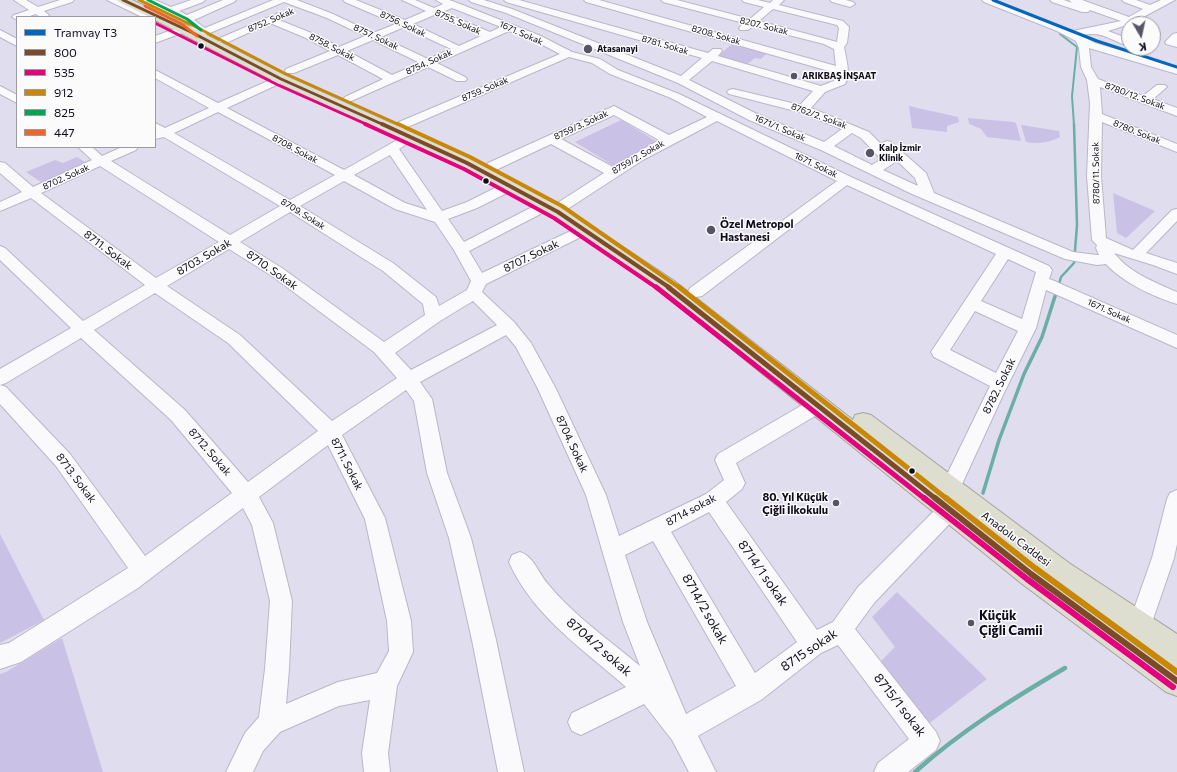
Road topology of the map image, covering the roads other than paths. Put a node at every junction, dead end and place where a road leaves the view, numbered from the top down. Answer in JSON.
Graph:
{"nodes":[{"id":1,"x":19,"y":0,"type":"edge"},
{"id":2,"x":69,"y":0,"type":"edge"},
{"id":3,"x":112,"y":0,"type":"edge"},
{"id":4,"x":123,"y":0,"type":"edge"},
{"id":5,"x":136,"y":0,"type":"edge"},
{"id":6,"x":151,"y":0,"type":"edge"},
{"id":7,"x":200,"y":0,"type":"edge"},
{"id":8,"x":231,"y":0,"type":"edge"},
{"id":9,"x":280,"y":0,"type":"edge"},
{"id":10,"x":288,"y":0,"type":"edge"},
{"id":11,"x":319,"y":0,"type":"edge"},
{"id":12,"x":368,"y":0,"type":"edge"},
{"id":13,"x":407,"y":0,"type":"edge"},
{"id":14,"x":474,"y":0,"type":"edge"},
{"id":15,"x":509,"y":0,"type":"edge"},
{"id":16,"x":589,"y":0,"type":"edge"},
{"id":17,"x":666,"y":0,"type":"edge"},
{"id":18,"x":747,"y":0,"type":"edge"},
{"id":19,"x":835,"y":0,"type":"edge"},
{"id":20,"x":987,"y":0,"type":"edge"},
{"id":21,"x":1002,"y":0,"type":"edge"},
{"id":22,"x":1056,"y":0,"type":"edge"},
{"id":23,"x":1074,"y":0,"type":"edge"},
{"id":24,"x":1127,"y":0,"type":"edge"},
{"id":25,"x":1170,"y":0,"type":"edge"},
{"id":26,"x":447,"y":2,"type":"edge"},
{"id":27,"x":776,"y":3,"type":"edge"},
{"id":28,"x":358,"y":4,"type":"junction"},
{"id":29,"x":648,"y":4,"type":"dead end"},
{"id":30,"x":850,"y":4,"type":"dead end"},
{"id":31,"x":306,"y":6,"type":"junction"},
{"id":32,"x":345,"y":7,"type":"edge"},
{"id":33,"x":1151,"y":7,"type":"junction"},
{"id":34,"x":37,"y":11,"type":"junction"},
{"id":35,"x":170,"y":11,"type":"junction"},
{"id":36,"x":433,"y":11,"type":"junction"},
{"id":37,"x":1171,"y":11,"type":"dead end"},
{"id":38,"x":635,"y":12,"type":"junction"},
{"id":39,"x":1106,"y":13,"type":"junction"},
{"id":40,"x":20,"y":16,"type":"edge"},
{"id":41,"x":45,"y":16,"type":"edge"},
{"id":42,"x":148,"y":16,"type":"edge"},
{"id":43,"x":330,"y":16,"type":"junction"},
{"id":44,"x":1136,"y":16,"type":"edge"},
{"id":45,"x":16,"y":17,"type":"edge"},
{"id":46,"x":156,"y":19,"type":"edge"},
{"id":47,"x":1121,"y":19,"type":"edge"},
{"id":48,"x":270,"y":20,"type":"junction"},
{"id":49,"x":6,"y":21,"type":"dead end"},
{"id":50,"x":751,"y":23,"type":"junction"},
{"id":51,"x":1121,"y":23,"type":"edge"},
{"id":52,"x":404,"y":24,"type":"junction"},
{"id":53,"x":508,"y":27,"type":"junction"},
{"id":54,"x":194,"y":29,"type":"junction"},
{"id":55,"x":610,"y":29,"type":"junction"},
{"id":56,"x":1094,"y":30,"type":"junction"},
{"id":57,"x":0,"y":33,"type":"edge"},
{"id":58,"x":488,"y":35,"type":"junction"},
{"id":59,"x":1177,"y":36,"type":"edge"},
{"id":60,"x":373,"y":37,"type":"junction"},
{"id":61,"x":1078,"y":38,"type":"junction"},
{"id":62,"x":156,"y":40,"type":"edge"},
{"id":63,"x":224,"y":40,"type":"junction"},
{"id":64,"x":730,"y":40,"type":"junction"},
{"id":65,"x":1121,"y":40,"type":"edge"},
{"id":66,"x":16,"y":42,"type":"edge"},
{"id":67,"x":588,"y":43,"type":"junction"},
{"id":68,"x":1177,"y":44,"type":"edge"},
{"id":69,"x":839,"y":47,"type":"junction"},
{"id":70,"x":1121,"y":48,"type":"edge"},
{"id":71,"x":458,"y":49,"type":"junction"},
{"id":72,"x":336,"y":51,"type":"junction"},
{"id":73,"x":568,"y":54,"type":"junction"},
{"id":74,"x":1158,"y":56,"type":"edge"},
{"id":75,"x":1104,"y":57,"type":"junction"},
{"id":76,"x":710,"y":58,"type":"junction"},
{"id":77,"x":1177,"y":62,"type":"edge"},
{"id":78,"x":428,"y":63,"type":"junction"},
{"id":79,"x":1086,"y":67,"type":"junction"},
{"id":80,"x":757,"y":70,"type":"junction"},
{"id":81,"x":842,"y":71,"type":"junction"},
{"id":82,"x":1177,"y":71,"type":"edge"},
{"id":83,"x":156,"y":74,"type":"edge"},
{"id":84,"x":285,"y":75,"type":"junction"},
{"id":85,"x":391,"y":79,"type":"junction"},
{"id":86,"x":461,"y":79,"type":"dead end"},
{"id":87,"x":682,"y":81,"type":"junction"},
{"id":88,"x":1093,"y":81,"type":"junction"},
{"id":89,"x":1161,"y":87,"type":"dead end"},
{"id":90,"x":821,"y":90,"type":"junction"},
{"id":91,"x":733,"y":92,"type":"junction"},
{"id":92,"x":349,"y":99,"type":"junction"},
{"id":93,"x":1145,"y":100,"type":"junction"},
{"id":94,"x":720,"y":101,"type":"junction"},
{"id":95,"x":218,"y":108,"type":"junction"},
{"id":96,"x":803,"y":109,"type":"junction"},
{"id":97,"x":1177,"y":112,"type":"edge"},
{"id":98,"x":1096,"y":114,"type":"junction"},
{"id":99,"x":716,"y":117,"type":"junction"},
{"id":100,"x":851,"y":128,"type":"junction"},
{"id":101,"x":158,"y":132,"type":"edge"},
{"id":102,"x":406,"y":132,"type":"junction"},
{"id":103,"x":551,"y":139,"type":"junction"},
{"id":104,"x":668,"y":140,"type":"junction"},
{"id":105,"x":1177,"y":142,"type":"edge"},
{"id":106,"x":887,"y":145,"type":"dead end"},
{"id":107,"x":825,"y":147,"type":"junction"},
{"id":108,"x":85,"y":148,"type":"edge"},
{"id":109,"x":130,"y":148,"type":"edge"},
{"id":110,"x":392,"y":148,"type":"junction"},
{"id":111,"x":1177,"y":148,"type":"edge"},
{"id":112,"x":101,"y":161,"type":"junction"},
{"id":113,"x":0,"y":166,"type":"edge"},
{"id":114,"x":493,"y":166,"type":"junction"},
{"id":115,"x":873,"y":170,"type":"junction"},
{"id":116,"x":612,"y":172,"type":"junction"},
{"id":117,"x":344,"y":175,"type":"junction"},
{"id":118,"x":846,"y":180,"type":"junction"},
{"id":119,"x":510,"y":186,"type":"junction"},
{"id":120,"x":31,"y":192,"type":"junction"},
{"id":121,"x":928,"y":195,"type":"junction"},
{"id":122,"x":555,"y":205,"type":"junction"},
{"id":123,"x":290,"y":206,"type":"junction"},
{"id":124,"x":0,"y":207,"type":"edge"},
{"id":125,"x":1177,"y":213,"type":"edge"},
{"id":126,"x":438,"y":218,"type":"junction"},
{"id":127,"x":584,"y":230,"type":"junction"},
{"id":128,"x":1099,"y":240,"type":"junction"},
{"id":129,"x":230,"y":241,"type":"junction"},
{"id":130,"x":461,"y":249,"type":"junction"},
{"id":131,"x":0,"y":251,"type":"edge"},
{"id":132,"x":1004,"y":253,"type":"junction"},
{"id":133,"x":1136,"y":255,"type":"junction"},
{"id":134,"x":1107,"y":259,"type":"junction"},
{"id":135,"x":1177,"y":269,"type":"edge"},
{"id":136,"x":1044,"y":282,"type":"junction"},
{"id":137,"x":1177,"y":282,"type":"edge"},
{"id":138,"x":155,"y":285,"type":"junction"},
{"id":139,"x":477,"y":287,"type":"junction"},
{"id":140,"x":696,"y":292,"type":"junction"},
{"id":141,"x":1177,"y":298,"type":"edge"},
{"id":142,"x":972,"y":303,"type":"junction"},
{"id":143,"x":434,"y":317,"type":"junction"},
{"id":144,"x":508,"y":326,"type":"junction"},
{"id":145,"x":1028,"y":328,"type":"junction"},
{"id":146,"x":81,"y":329,"type":"junction"},
{"id":147,"x":1177,"y":342,"type":"edge"},
{"id":148,"x":384,"y":352,"type":"junction"},
{"id":149,"x":0,"y":378,"type":"edge"},
{"id":150,"x":409,"y":380,"type":"junction"},
{"id":151,"x":1000,"y":383,"type":"junction"},
{"id":152,"x":0,"y":392,"type":"edge"},
{"id":153,"x":818,"y":405,"type":"junction"},
{"id":154,"x":331,"y":432,"type":"junction"},
{"id":155,"x":248,"y":495,"type":"junction"},
{"id":156,"x":950,"y":499,"type":"junction"},
{"id":157,"x":1177,"y":499,"type":"edge"},
{"id":158,"x":712,"y":500,"type":"junction"},
{"id":159,"x":657,"y":528,"type":"junction"},
{"id":160,"x":613,"y":550,"type":"junction"},
{"id":161,"x":520,"y":562,"type":"dead end"},
{"id":162,"x":143,"y":571,"type":"junction"},
{"id":163,"x":1140,"y":626,"type":"junction"},
{"id":164,"x":841,"y":630,"type":"junction"},
{"id":165,"x":813,"y":645,"type":"junction"},
{"id":166,"x":1177,"y":651,"type":"edge"},
{"id":167,"x":0,"y":657,"type":"edge"},
{"id":168,"x":1177,"y":681,"type":"edge"},
{"id":169,"x":385,"y":684,"type":"junction"},
{"id":170,"x":648,"y":689,"type":"junction"},
{"id":171,"x":752,"y":691,"type":"junction"},
{"id":172,"x":581,"y":722,"type":"dead end"},
{"id":173,"x":270,"y":723,"type":"junction"},
{"id":174,"x":681,"y":731,"type":"junction"},
{"id":175,"x":239,"y":772,"type":"edge"},
{"id":176,"x":377,"y":772,"type":"edge"},
{"id":177,"x":511,"y":772,"type":"edge"},
{"id":178,"x":703,"y":772,"type":"edge"},
{"id":179,"x":887,"y":772,"type":"edge"}],
"edges":[{"from":1,"to":34,"type":"street"},
{"from":2,"to":34,"type":"street"},
{"from":3,"to":42,"type":"street"},
{"from":4,"to":54,"type":"highway","name":"Anadolu Caddesi"},
{"from":5,"to":54,"type":"highway","name":"Anadolu Caddesi"},
{"from":6,"to":35,"type":"street"},
{"from":7,"to":35,"type":"street"},
{"from":8,"to":54,"type":"street"},
{"from":9,"to":54,"type":"street"},
{"from":10,"to":31,"type":"street","name":"8757. Sokak"},
{"from":11,"to":31,"type":"street","name":"8752. Sokak"},
{"from":12,"to":28,"type":"street"},
{"from":13,"to":36,"type":"street","name":"8755. Sokak"},
{"from":14,"to":67,"type":"street","name":"1671/1. Sokak"},
{"from":15,"to":55,"type":"street","name":"8781. Sokak"},
{"from":16,"to":38,"type":"street","name":"8208. Sokak"},
{"from":17,"to":50,"type":"street","name":"8207. Sokak"},
{"from":18,"to":27,"type":"street"},
{"from":19,"to":30,"type":"street"},
{"from":20,"to":61,"type":"street"},
{"from":21,"to":56,"type":"street"},
{"from":22,"to":39,"type":"street"},
{"from":23,"to":39,"type":"street"},
{"from":24,"to":33,"type":"street"},
{"from":25,"to":33,"type":"street"},
{"from":26,"to":36,"type":"street"},
{"from":26,"to":53,"type":"street","name":"1671. Sokak"},
{"from":27,"to":50,"type":"street"},
{"from":27,"to":69,"type":"street"},
{"from":28,"to":32,"type":"street","name":"8756. Sokak"},
{"from":28,"to":52,"type":"street","name":"8756. Sokak"},
{"from":29,"to":38,"type":"street"},
{"from":31,"to":43,"type":"street","name":"8757. Sokak"},
{"from":31,"to":48,"type":"street","name":"8752. Sokak"},
{"from":32,"to":43,"type":"street"},
{"from":33,"to":37,"type":"street"},
{"from":33,"to":44,"type":"street"},
{"from":34,"to":40,"type":"street"},
{"from":34,"to":41,"type":"street"},
{"from":35,"to":54,"type":"street"},
{"from":36,"to":52,"type":"street"},
{"from":36,"to":58,"type":"street","name":"8755. Sokak"},
{"from":38,"to":55,"type":"street"},
{"from":38,"to":64,"type":"street","name":"8208. Sokak"},
{"from":39,"to":47,"type":"street"},
{"from":43,"to":60,"type":"street","name":"8757. Sokak"},
{"from":45,"to":49,"type":"street"},
{"from":46,"to":54,"type":"street"},
{"from":48,"to":63,"type":"street","name":"8752. Sokak"},
{"from":48,"to":72,"type":"street","name":"8758. Sokak"},
{"from":50,"to":64,"type":"street"},
{"from":50,"to":69,"type":"street","name":"8207. Sokak"},
{"from":51,"to":56,"type":"street"},
{"from":52,"to":60,"type":"street"},
{"from":52,"to":71,"type":"street","name":"8756. Sokak"},
{"from":53,"to":58,"type":"street","name":"8754. Sokak"},
{"from":53,"to":73,"type":"street","name":"1671. Sokak"},
{"from":54,"to":62,"type":"street"},
{"from":54,"to":63,"type":"highway","name":"Anadolu Caddesi"},
{"from":54,"to":84,"type":"highway","name":"Anadolu Caddesi"},
{"from":55,"to":67,"type":"street"},
{"from":55,"to":76,"type":"street","name":"8781. Sokak"},
{"from":56,"to":61,"type":"street"},
{"from":56,"to":65,"type":"street"},
{"from":57,"to":66,"type":"street"},
{"from":58,"to":71,"type":"street","name":"8754. Sokak"},
{"from":59,"to":68,"type":"street"},
{"from":60,"to":72,"type":"street"},
{"from":60,"to":78,"type":"street","name":"8757. Sokak"},
{"from":61,"to":75,"type":"street"},
{"from":61,"to":79,"type":"street","name":"8780/11. Sokak"},
{"from":63,"to":84,"type":"highway","name":"Anadolu Caddesi"},
{"from":64,"to":76,"type":"street"},
{"from":64,"to":81,"type":"street","name":"8208. Sokak"},
{"from":67,"to":87,"type":"street","name":"1671/1. Sokak"},
{"from":69,"to":81,"type":"street"},
{"from":70,"to":75,"type":"street"},
{"from":71,"to":78,"type":"street","name":"8754. Sokak"},
{"from":72,"to":84,"type":"street"},
{"from":72,"to":85,"type":"street","name":"8758. Sokak"},
{"from":73,"to":99,"type":"street","name":"1671. Sokak"},
{"from":73,"to":102,"type":"street","name":"8759. Sokak"},
{"from":74,"to":77,"type":"street"},
{"from":75,"to":79,"type":"street"},
{"from":75,"to":82,"type":"street"},
{"from":76,"to":80,"type":"street","name":"8781. Sokak"},
{"from":76,"to":87,"type":"street"},
{"from":78,"to":85,"type":"street","name":"8754. Sokak"},
{"from":78,"to":86,"type":"street","name":"8757. Sokak"},
{"from":79,"to":88,"type":"street","name":"8780/11. Sokak"},
{"from":80,"to":90,"type":"street","name":"8781. Sokak"},
{"from":80,"to":91,"type":"street"},
{"from":81,"to":90,"type":"street"},
{"from":83,"to":95,"type":"street","name":"8708. Sokak"},
{"from":84,"to":92,"type":"highway","name":"Anadolu Caddesi"},
{"from":84,"to":95,"type":"street"},
{"from":84,"to":102,"type":"highway","name":"Anadolu Caddesi"},
{"from":85,"to":92,"type":"street","name":"8754. Sokak"},
{"from":87,"to":94,"type":"street","name":"1671/1. Sokak"},
{"from":88,"to":93,"type":"street","name":"8780/12. Sokak"},
{"from":88,"to":98,"type":"street","name":"8780/11. Sokak"},
{"from":89,"to":93,"type":"street"},
{"from":90,"to":96,"type":"street"},
{"from":91,"to":94,"type":"street"},
{"from":91,"to":96,"type":"street","name":"8762/2. Sokak"},
{"from":92,"to":102,"type":"highway","name":"Anadolu Caddesi"},
{"from":93,"to":97,"type":"street","name":"8780/12. Sokak"},
{"from":94,"to":107,"type":"street","name":"1671/1. Sokak"},
{"from":95,"to":101,"type":"street"},
{"from":95,"to":117,"type":"street","name":"8708. Sokak"},
{"from":96,"to":100,"type":"street","name":"8762/2. Sokak"},
{"from":98,"to":105,"type":"street","name":"8780. Sokak"},
{"from":98,"to":111,"type":"street","name":"8780. Sokak"},
{"from":98,"to":128,"type":"street","name":"8780/11. Sokak"},
{"from":99,"to":104,"type":"street","name":"8759/2. Sokak"},
{"from":99,"to":118,"type":"street","name":"1671. Sokak"},
{"from":100,"to":107,"type":"street","name":"8762/2. Sokak"},
{"from":100,"to":115,"type":"street"},
{"from":101,"to":123,"type":"street","name":"8709. Sokak"},
{"from":102,"to":110,"type":"street","name":"8703. Sokak"},
{"from":102,"to":114,"type":"highway","name":"Anadolu Caddesi"},
{"from":102,"to":119,"type":"highway","name":"Anadolu Caddesi"},
{"from":103,"to":104,"type":"street","name":"8759/3. Sokak"},
{"from":103,"to":114,"type":"street","name":"8759/3. Sokak"},
{"from":103,"to":116,"type":"street"},
{"from":104,"to":116,"type":"street","name":"8759/2. Sokak"},
{"from":106,"to":121,"type":"street"},
{"from":107,"to":115,"type":"street","name":"1671/1. Sokak"},
{"from":108,"to":112,"type":"street","name":"8710. Sokak"},
{"from":109,"to":112,"type":"street","name":"8702. Sokak"},
{"from":110,"to":117,"type":"street","name":"8703. Sokak"},
{"from":110,"to":126,"type":"street","name":"8704. Sokak"},
{"from":112,"to":120,"type":"street","name":"8702. Sokak"},
{"from":112,"to":129,"type":"street","name":"8710. Sokak"},
{"from":113,"to":120,"type":"street","name":"8711. Sokak"},
{"from":114,"to":122,"type":"highway","name":"Anadolu Caddesi"},
{"from":115,"to":121,"type":"street","name":"1671/1. Sokak"},
{"from":116,"to":122,"type":"street","name":"8759/2. Sokak"},
{"from":117,"to":123,"type":"street","name":"8703. Sokak"},
{"from":117,"to":126,"type":"street","name":"8708. Sokak"},
{"from":118,"to":132,"type":"street","name":"1671. Sokak"},
{"from":118,"to":140,"type":"street"},
{"from":119,"to":122,"type":"highway","name":"Anadolu Caddesi"},
{"from":119,"to":126,"type":"street"},
{"from":120,"to":124,"type":"street","name":"8702. Sokak"},
{"from":120,"to":138,"type":"street","name":"8711. Sokak"},
{"from":121,"to":134,"type":"street","name":"1671/1. Sokak"},
{"from":122,"to":127,"type":"highway","name":"Anadolu Caddesi"},
{"from":122,"to":130,"type":"street","name":"8759/2. Sokak"},
{"from":122,"to":140,"type":"highway","name":"Anadolu Caddesi"},
{"from":123,"to":129,"type":"street","name":"8703. Sokak"},
{"from":123,"to":143,"type":"street","name":"8709. Sokak"},
{"from":125,"to":133,"type":"street"},
{"from":126,"to":130,"type":"street","name":"8704. Sokak"},
{"from":127,"to":139,"type":"street","name":"8707. Sokak"},
{"from":127,"to":153,"type":"highway","name":"Anadolu Caddesi"},
{"from":128,"to":133,"type":"street"},
{"from":128,"to":134,"type":"street","name":"8780/11. Sokak"},
{"from":129,"to":138,"type":"street","name":"8703. Sokak"},
{"from":129,"to":148,"type":"street","name":"8710. Sokak"},
{"from":130,"to":139,"type":"street","name":"8704. Sokak"},
{"from":131,"to":146,"type":"street","name":"8712. Sokak"},
{"from":132,"to":136,"type":"street","name":"1671. Sokak"},
{"from":132,"to":142,"type":"street"},
{"from":133,"to":135,"type":"street"},
{"from":133,"to":137,"type":"street"},
{"from":134,"to":141,"type":"street"},
{"from":136,"to":145,"type":"street","name":"8782. Sokak"},
{"from":136,"to":147,"type":"street","name":"1671. Sokak"},
{"from":138,"to":146,"type":"street","name":"8703. Sokak"},
{"from":138,"to":154,"type":"street","name":"8711. Sokak"},
{"from":139,"to":143,"type":"street","name":"8707. Sokak"},
{"from":139,"to":144,"type":"street","name":"8704. Sokak"},
{"from":140,"to":156,"type":"highway","name":"Anadolu Caddesi"},
{"from":142,"to":145,"type":"street"},
{"from":142,"to":151,"type":"street"},
{"from":143,"to":148,"type":"street","name":"8707. Sokak"},
{"from":144,"to":150,"type":"street"},
{"from":144,"to":160,"type":"street","name":"8704. Sokak"},
{"from":145,"to":151,"type":"street","name":"8782. Sokak"},
{"from":146,"to":149,"type":"street","name":"8703. Sokak"},
{"from":146,"to":155,"type":"street","name":"8712. Sokak"},
{"from":148,"to":150,"type":"street","name":"8710. Sokak"},
{"from":150,"to":154,"type":"street"},
{"from":150,"to":177,"type":"street","name":"8710. Sokak"},
{"from":151,"to":156,"type":"street","name":"8782. Sokak"},
{"from":152,"to":162,"type":"street","name":"8713. Sokak"},
{"from":153,"to":156,"type":"highway","name":"Anadolu Caddesi"},
{"from":153,"to":158,"type":"street","name":"8714 sokak"},
{"from":154,"to":155,"type":"street"},
{"from":154,"to":169,"type":"street","name":"8711. Sokak"},
{"from":155,"to":162,"type":"street"},
{"from":155,"to":173,"type":"street","name":"8712. Sokak"},
{"from":156,"to":163,"type":"highway","name":"Anadolu Caddesi"},
{"from":156,"to":164,"type":"street","name":"8715 sokak"},
{"from":156,"to":168,"type":"highway","name":"Anadolu Caddesi"},
{"from":157,"to":163,"type":"street"},
{"from":158,"to":159,"type":"street","name":"8714 sokak"},
{"from":158,"to":165,"type":"street","name":"8714/1 sokak"},
{"from":159,"to":160,"type":"street","name":"8714 sokak"},
{"from":159,"to":171,"type":"street","name":"8714/2 sokak"},
{"from":160,"to":174,"type":"street","name":"8704. Sokak"},
{"from":161,"to":170,"type":"street","name":"8704/2 sokak"},
{"from":162,"to":167,"type":"street"},
{"from":163,"to":166,"type":"highway","name":"Anadolu Caddesi"},
{"from":164,"to":165,"type":"street","name":"8715 sokak"},
{"from":164,"to":179,"type":"street","name":"8715/1 sokak"},
{"from":165,"to":171,"type":"street","name":"8715 sokak"},
{"from":169,"to":173,"type":"street"},
{"from":169,"to":176,"type":"street","name":"8711. Sokak"},
{"from":170,"to":172,"type":"street"},
{"from":170,"to":174,"type":"street","name":"8704/2 sokak"},
{"from":171,"to":174,"type":"street","name":"8715 sokak"},
{"from":173,"to":175,"type":"street"},
{"from":174,"to":178,"type":"street","name":"8704. Sokak"}]}
